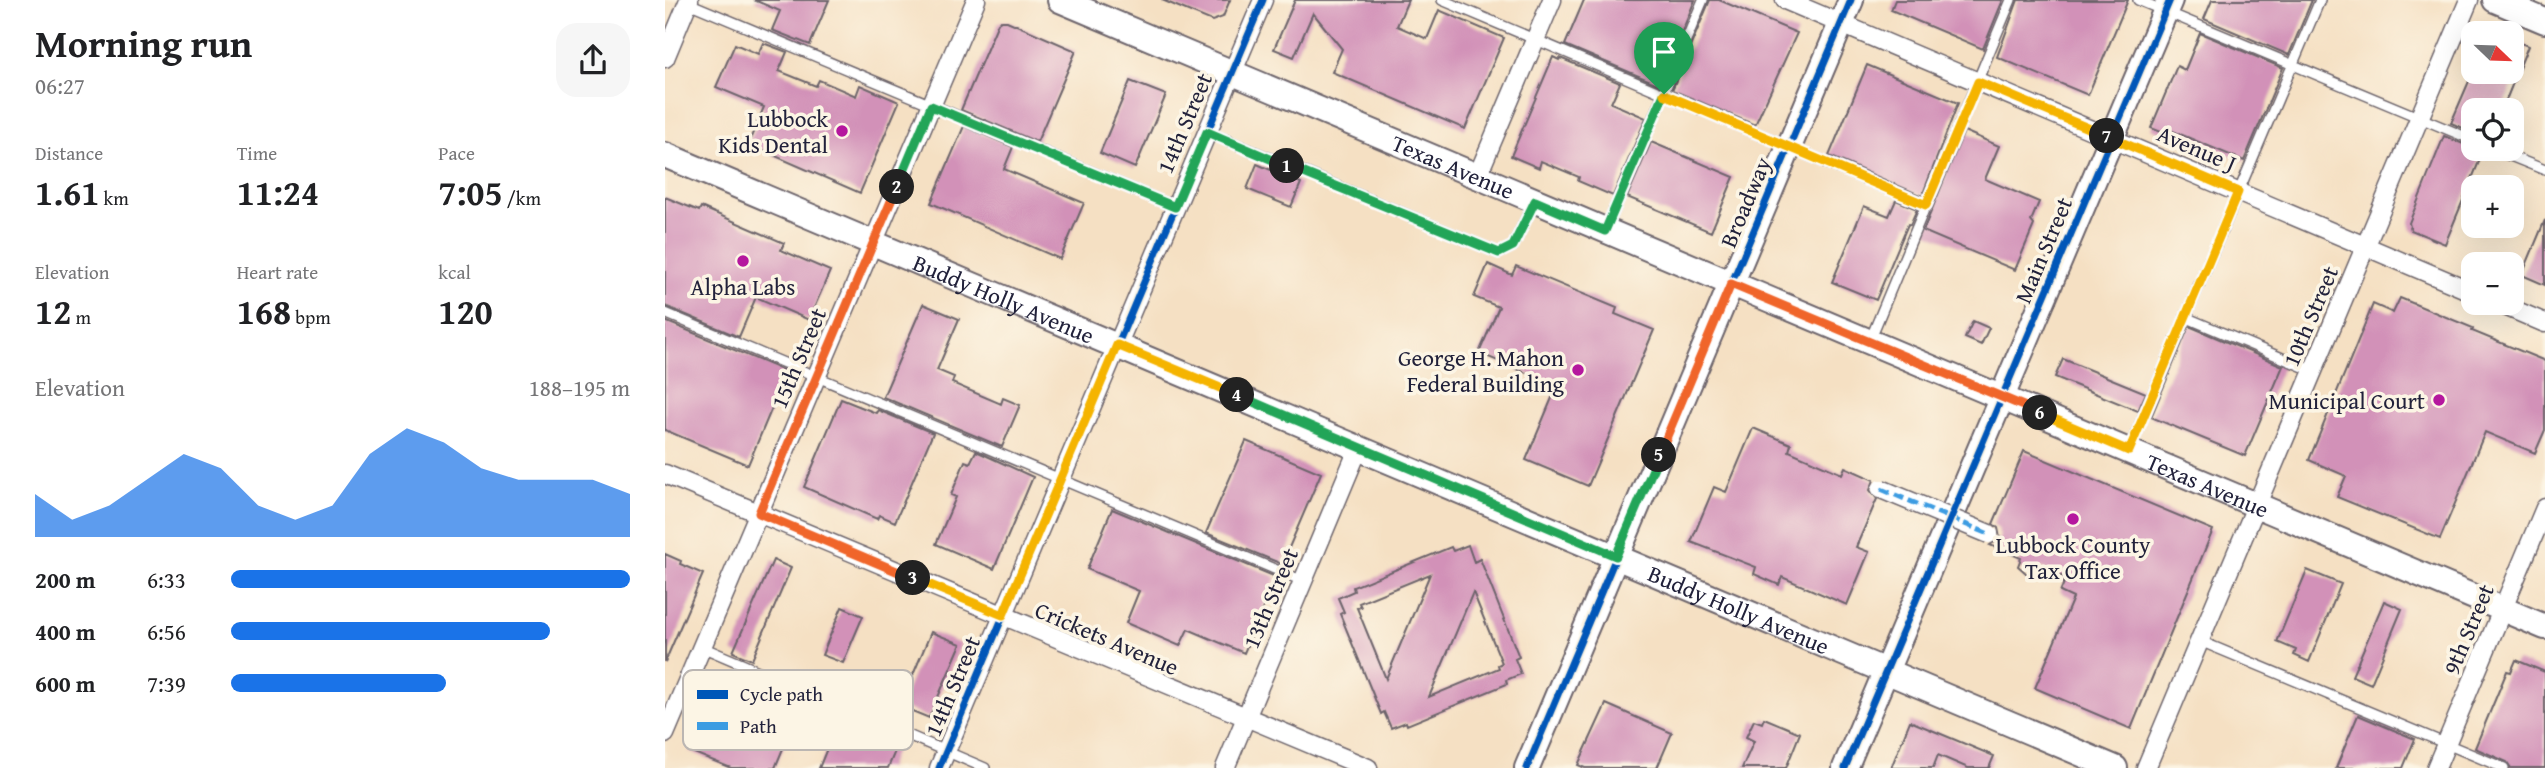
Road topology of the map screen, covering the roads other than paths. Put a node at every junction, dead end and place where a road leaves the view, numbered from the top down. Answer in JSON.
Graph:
{"nodes":[{"id":1,"x":976,"y":0,"type":"edge"},
{"id":2,"x":1059,"y":0,"type":"edge"},
{"id":3,"x":1263,"y":0,"type":"edge"},
{"id":4,"x":1443,"y":0,"type":"edge"},
{"id":5,"x":1552,"y":0,"type":"edge"},
{"id":6,"x":1703,"y":0,"type":"edge"},
{"id":7,"x":1786,"y":0,"type":"edge"},
{"id":8,"x":1851,"y":0,"type":"edge"},
{"id":9,"x":2011,"y":0,"type":"edge"},
{"id":10,"x":2138,"y":0,"type":"edge"},
{"id":11,"x":2320,"y":0,"type":"edge"},
{"id":12,"x":2469,"y":0,"type":"edge"},
{"id":13,"x":2495,"y":0,"type":"edge"},
{"id":14,"x":686,"y":1,"type":"edge"},
{"id":15,"x":2167,"y":6,"type":"edge"},
{"id":16,"x":2545,"y":21,"type":"edge"},
{"id":17,"x":1841,"y":23,"type":"junction"},
{"id":18,"x":1535,"y":39,"type":"junction"},
{"id":19,"x":665,"y":58,"type":"edge"},
{"id":20,"x":2293,"y":66,"type":"junction"},
{"id":21,"x":1232,"y":73,"type":"junction"},
{"id":22,"x":1978,"y":82,"type":"junction"},
{"id":23,"x":1664,"y":94,"type":"junction"},
{"id":24,"x":931,"y":106,"type":"junction"},
{"id":25,"x":2419,"y":119,"type":"junction"},
{"id":26,"x":1207,"y":132,"type":"junction"},
{"id":27,"x":2461,"y":136,"type":"edge"},
{"id":28,"x":2111,"y":138,"type":"junction"},
{"id":29,"x":1789,"y":147,"type":"junction"},
{"id":30,"x":665,"y":155,"type":"edge"},
{"id":31,"x":2523,"y":161,"type":"edge"},
{"id":32,"x":2545,"y":170,"type":"edge"},
{"id":33,"x":1478,"y":177,"type":"junction"},
{"id":34,"x":2238,"y":192,"type":"junction"},
{"id":35,"x":1535,"y":201,"type":"junction"},
{"id":36,"x":1926,"y":205,"type":"junction"},
{"id":37,"x":1175,"y":207,"type":"junction"},
{"id":38,"x":1605,"y":231,"type":"junction"},
{"id":39,"x":873,"y":243,"type":"junction"},
{"id":40,"x":2366,"y":247,"type":"junction"},
{"id":41,"x":1731,"y":284,"type":"junction"},
{"id":42,"x":2461,"y":287,"type":"edge"},
{"id":43,"x":665,"y":313,"type":"edge"},
{"id":44,"x":2524,"y":314,"type":"edge"},
{"id":45,"x":2185,"y":317,"type":"junction"},
{"id":46,"x":2545,"y":323,"type":"edge"},
{"id":47,"x":1869,"y":342,"type":"junction"},
{"id":48,"x":1117,"y":345,"type":"junction"},
{"id":49,"x":2313,"y":370,"type":"junction"},
{"id":50,"x":817,"y":376,"type":"junction"},
{"id":51,"x":2002,"y":398,"type":"junction"},
{"id":52,"x":1359,"y":447,"type":"junction"},
{"id":53,"x":2129,"y":451,"type":"junction"},
{"id":54,"x":665,"y":474,"type":"edge"},
{"id":55,"x":1061,"y":479,"type":"junction"},
{"id":56,"x":1881,"y":489,"type":"dead end"},
{"id":57,"x":2257,"y":505,"type":"junction"},
{"id":58,"x":2545,"y":508,"type":"edge"},
{"id":59,"x":759,"y":513,"type":"junction"},
{"id":60,"x":1989,"y":534,"type":"dead end"},
{"id":61,"x":1616,"y":556,"type":"junction"},
{"id":62,"x":1303,"y":581,"type":"junction"},
{"id":63,"x":2503,"y":609,"type":"junction"},
{"id":64,"x":1003,"y":615,"type":"junction"},
{"id":65,"x":2545,"y":627,"type":"edge"},
{"id":66,"x":2200,"y":641,"type":"junction"},
{"id":67,"x":702,"y":647,"type":"junction"},
{"id":68,"x":692,"y":670,"type":"edge"},
{"id":69,"x":751,"y":670,"type":"edge"},
{"id":70,"x":1886,"y":671,"type":"junction"},
{"id":71,"x":683,"y":692,"type":"edge"},
{"id":72,"x":1247,"y":717,"type":"junction"},
{"id":73,"x":665,"y":734,"type":"edge"},
{"id":74,"x":2446,"y":743,"type":"junction"},
{"id":75,"x":913,"y":746,"type":"edge"},
{"id":76,"x":942,"y":760,"type":"edge"},
{"id":77,"x":985,"y":768,"type":"edge"},
{"id":78,"x":1225,"y":768,"type":"edge"},
{"id":79,"x":1368,"y":768,"type":"edge"},
{"id":80,"x":1527,"y":768,"type":"edge"},
{"id":81,"x":1845,"y":768,"type":"edge"},
{"id":82,"x":2115,"y":768,"type":"edge"},
{"id":83,"x":2146,"y":768,"type":"edge"},
{"id":84,"x":2436,"y":768,"type":"edge"},
{"id":85,"x":2504,"y":768,"type":"edge"}],
"edges":[{"from":1,"to":24,"type":"street","name":"15th Street"},
{"from":2,"to":21,"type":"main road","name":"Texas Avenue"},
{"from":3,"to":21,"type":"street","name":"14th Street"},
{"from":4,"to":18,"type":"lane"},
{"from":5,"to":18,"type":"street"},
{"from":6,"to":23,"type":"lane"},
{"from":7,"to":17,"type":"street","name":"Avenue J"},
{"from":8,"to":17,"type":"main road","name":"Broadway"},
{"from":9,"to":22,"type":"lane"},
{"from":10,"to":15,"type":"lane"},
{"from":11,"to":20,"type":"lane"},
{"from":12,"to":25,"type":"street","name":"10th Street"},
{"from":13,"to":16,"type":"main road"},
{"from":14,"to":19,"type":"street"},
{"from":14,"to":24,"type":"lane"},
{"from":15,"to":20,"type":"lane"},
{"from":15,"to":28,"type":"main road","name":"Main Street"},
{"from":17,"to":22,"type":"street","name":"Avenue J"},
{"from":17,"to":29,"type":"main road","name":"Broadway"},
{"from":18,"to":23,"type":"lane"},
{"from":18,"to":33,"type":"street"},
{"from":20,"to":25,"type":"lane"},
{"from":20,"to":34,"type":"lane"},
{"from":21,"to":26,"type":"street","name":"14th Street"},
{"from":21,"to":33,"type":"main road","name":"Texas Avenue"},
{"from":22,"to":28,"type":"street","name":"Avenue J"},
{"from":22,"to":36,"type":"lane"},
{"from":23,"to":29,"type":"lane"},
{"from":23,"to":38,"type":"lane"},
{"from":24,"to":37,"type":"lane"},
{"from":24,"to":39,"type":"street","name":"15th Street"},
{"from":25,"to":27,"type":"lane"},
{"from":25,"to":40,"type":"street","name":"10th Street"},
{"from":26,"to":35,"type":"lane"},
{"from":26,"to":37,"type":"street","name":"14th Street"},
{"from":28,"to":34,"type":"street","name":"Avenue J"},
{"from":28,"to":51,"type":"main road","name":"Main Street"},
{"from":29,"to":36,"type":"lane"},
{"from":29,"to":41,"type":"main road","name":"Broadway"},
{"from":30,"to":39,"type":"main road","name":"Buddy Holly Avenue"},
{"from":31,"to":32,"type":"lane"},
{"from":33,"to":35,"type":"main road","name":"Texas Avenue"},
{"from":34,"to":40,"type":"street","name":"Avenue J"},
{"from":34,"to":45,"type":"lane"},
{"from":35,"to":38,"type":"main road","name":"Texas Avenue"},
{"from":36,"to":47,"type":"lane"},
{"from":37,"to":48,"type":"street","name":"14th Street"},
{"from":38,"to":41,"type":"main road","name":"Texas Avenue"},
{"from":39,"to":48,"type":"main road","name":"Buddy Holly Avenue"},
{"from":39,"to":50,"type":"street","name":"15th Street"},
{"from":40,"to":42,"type":"street","name":"Avenue J"},
{"from":40,"to":49,"type":"street","name":"10th Street"},
{"from":41,"to":47,"type":"main road","name":"Texas Avenue"},
{"from":41,"to":61,"type":"main road","name":"Broadway"},
{"from":43,"to":50,"type":"lane"},
{"from":44,"to":46,"type":"street"},
{"from":45,"to":49,"type":"lane"},
{"from":45,"to":53,"type":"lane"},
{"from":47,"to":51,"type":"main road","name":"Texas Avenue"},
{"from":48,"to":52,"type":"main road","name":"Buddy Holly Avenue"},
{"from":48,"to":55,"type":"street","name":"14th Street"},
{"from":49,"to":57,"type":"street","name":"10th Street"},
{"from":50,"to":55,"type":"lane"},
{"from":50,"to":59,"type":"street","name":"15th Street"},
{"from":51,"to":53,"type":"main road","name":"Texas Avenue"},
{"from":51,"to":70,"type":"main road","name":"Main Street"},
{"from":52,"to":61,"type":"main road","name":"Buddy Holly Avenue"},
{"from":52,"to":62,"type":"street","name":"13th Street"},
{"from":53,"to":57,"type":"main road","name":"Texas Avenue"},
{"from":54,"to":59,"type":"street","name":"Crickets Avenue"},
{"from":55,"to":62,"type":"lane"},
{"from":55,"to":64,"type":"street","name":"14th Street"},
{"from":56,"to":60,"type":"street","bridge":true},
{"from":57,"to":63,"type":"main road","name":"Texas Avenue"},
{"from":57,"to":66,"type":"street","name":"10th Street"},
{"from":58,"to":63,"type":"street","name":"9th Street"},
{"from":59,"to":64,"type":"street","name":"Crickets Avenue"},
{"from":59,"to":67,"type":"street","name":"15th Street"},
{"from":61,"to":70,"type":"main road","name":"Buddy Holly Avenue"},
{"from":61,"to":80,"type":"main road","name":"Broadway"},
{"from":62,"to":72,"type":"street","name":"13th Street"},
{"from":63,"to":65,"type":"main road","name":"Texas Avenue"},
{"from":63,"to":74,"type":"street","name":"9th Street"},
{"from":64,"to":72,"type":"street","name":"Crickets Avenue"},
{"from":64,"to":76,"type":"street","name":"14th Street"},
{"from":66,"to":74,"type":"lane"},
{"from":66,"to":83,"type":"street","name":"10th Street"},
{"from":67,"to":68,"type":"street","name":"15th Street"},
{"from":67,"to":69,"type":"lane"},
{"from":70,"to":81,"type":"main road","name":"Main Street"},
{"from":70,"to":82,"type":"main road","name":"Buddy Holly Avenue"},
{"from":71,"to":73,"type":"street","name":"15th Street"},
{"from":72,"to":78,"type":"street","name":"13th Street"},
{"from":72,"to":79,"type":"street","name":"Crickets Avenue"},
{"from":74,"to":84,"type":"street","name":"9th Street"},
{"from":74,"to":85,"type":"lane"},
{"from":75,"to":76,"type":"lane"},
{"from":76,"to":77,"type":"lane"}]}
